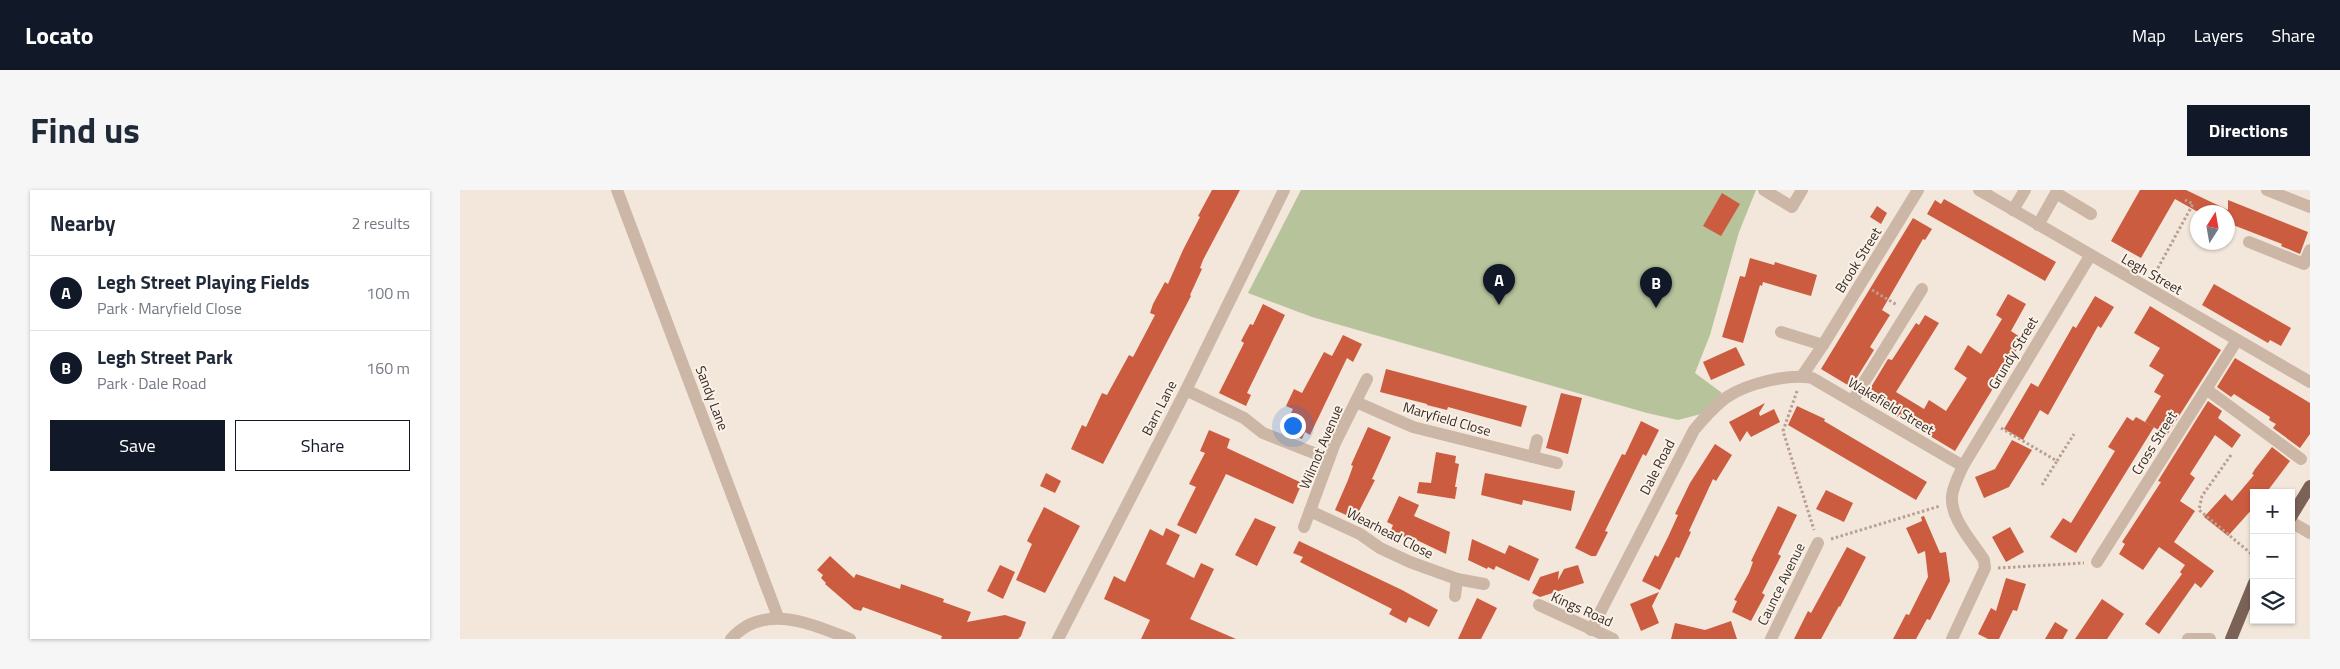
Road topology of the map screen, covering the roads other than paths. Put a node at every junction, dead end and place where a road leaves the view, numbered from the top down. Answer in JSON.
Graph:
{"nodes":[{"id":1,"x":617,"y":190,"type":"edge"},
{"id":2,"x":1284,"y":190,"type":"edge"},
{"id":3,"x":1764,"y":190,"type":"edge"},
{"id":4,"x":1802,"y":190,"type":"edge"},
{"id":5,"x":1918,"y":190,"type":"edge"},
{"id":6,"x":1979,"y":190,"type":"edge"},
{"id":7,"x":2025,"y":190,"type":"edge"},
{"id":8,"x":2267,"y":190,"type":"edge"},
{"id":9,"x":2310,"y":207,"type":"edge"},
{"id":10,"x":2013,"y":210,"type":"junction"},
{"id":11,"x":2091,"y":214,"type":"dead end"},
{"id":12,"x":2038,"y":225,"type":"junction"},
{"id":13,"x":2249,"y":242,"type":"dead end"},
{"id":14,"x":2310,"y":250,"type":"edge"},
{"id":15,"x":2090,"y":256,"type":"junction"},
{"id":16,"x":2307,"y":266,"type":"edge"},
{"id":17,"x":1922,"y":289,"type":"dead end"},
{"id":18,"x":1781,"y":332,"type":"dead end"},
{"id":19,"x":2237,"y":340,"type":"junction"},
{"id":20,"x":1824,"y":345,"type":"junction"},
{"id":21,"x":1802,"y":376,"type":"junction"},
{"id":22,"x":1367,"y":379,"type":"dead end"},
{"id":23,"x":2310,"y":382,"type":"edge"},
{"id":24,"x":2206,"y":389,"type":"junction"},
{"id":25,"x":1186,"y":390,"type":"junction"},
{"id":26,"x":1853,"y":400,"type":"junction"},
{"id":27,"x":1356,"y":402,"type":"junction"},
{"id":28,"x":1537,"y":440,"type":"dead end"},
{"id":29,"x":1533,"y":457,"type":"junction"},
{"id":30,"x":1329,"y":459,"type":"junction"},
{"id":31,"x":2301,"y":460,"type":"dead end"},
{"id":32,"x":1557,"y":463,"type":"dead end"},
{"id":33,"x":1962,"y":466,"type":"junction"},
{"id":34,"x":2310,"y":486,"type":"edge"},
{"id":35,"x":2295,"y":510,"type":"edge"},
{"id":36,"x":1310,"y":512,"type":"junction"},
{"id":37,"x":2295,"y":524,"type":"edge"},
{"id":38,"x":1304,"y":527,"type":"dead end"},
{"id":39,"x":2310,"y":533,"type":"edge"},
{"id":40,"x":1818,"y":543,"type":"road end"},
{"id":41,"x":2097,"y":562,"type":"road end"},
{"id":42,"x":1457,"y":579,"type":"junction"},
{"id":43,"x":1484,"y":584,"type":"dead end"},
{"id":44,"x":2250,"y":593,"type":"edge"},
{"id":45,"x":1454,"y":596,"type":"dead end"},
{"id":46,"x":1539,"y":605,"type":"dead end"},
{"id":47,"x":778,"y":617,"type":"junction"},
{"id":48,"x":1591,"y":630,"type":"junction"},
{"id":49,"x":731,"y":639,"type":"edge"},
{"id":50,"x":850,"y":639,"type":"edge"},
{"id":51,"x":1058,"y":639,"type":"edge"},
{"id":52,"x":1613,"y":639,"type":"edge"},
{"id":53,"x":1771,"y":639,"type":"edge"},
{"id":54,"x":1952,"y":639,"type":"edge"},
{"id":55,"x":2188,"y":639,"type":"edge"},
{"id":56,"x":2210,"y":639,"type":"edge"},
{"id":57,"x":2231,"y":639,"type":"edge"}],
"edges":[{"from":1,"to":47,"type":"street","name":"Sandy Lane"},
{"from":2,"to":25,"type":"street","name":"Barn Lane"},
{"from":3,"to":4,"type":"street"},
{"from":5,"to":20,"type":"street","name":"Brook Street"},
{"from":6,"to":10,"type":"street","name":"Legh Street"},
{"from":7,"to":10,"type":"street"},
{"from":8,"to":9,"type":"street"},
{"from":10,"to":12,"type":"street","name":"Legh Street"},
{"from":11,"to":12,"type":"street"},
{"from":12,"to":15,"type":"street","name":"Legh Street"},
{"from":13,"to":16,"type":"street"},
{"from":14,"to":16,"type":"street"},
{"from":15,"to":19,"type":"street","name":"Legh Street"},
{"from":15,"to":33,"type":"street","name":"Grundy Street"},
{"from":17,"to":26,"type":"street"},
{"from":18,"to":20,"type":"street"},
{"from":19,"to":23,"type":"street","name":"Legh Street"},
{"from":19,"to":24,"type":"street","name":"Cross Street"},
{"from":20,"to":21,"type":"street","name":"Brook Street"},
{"from":21,"to":26,"type":"street","name":"Wakefield Street"},
{"from":21,"to":48,"type":"street","name":"Dale Road"},
{"from":22,"to":27,"type":"street","name":"Wilmot Avenue"},
{"from":24,"to":31,"type":"street"},
{"from":24,"to":41,"type":"street","name":"Cross Street"},
{"from":25,"to":30,"type":"street"},
{"from":25,"to":51,"type":"street","name":"Barn Lane"},
{"from":26,"to":33,"type":"street","name":"Wakefield Street"},
{"from":27,"to":29,"type":"street","name":"Maryfield Close"},
{"from":27,"to":30,"type":"street","name":"Wilmot Avenue"},
{"from":28,"to":29,"type":"street"},
{"from":29,"to":32,"type":"street","name":"Maryfield Close"},
{"from":30,"to":36,"type":"street","name":"Wilmot Avenue"},
{"from":33,"to":54,"type":"street","name":"Grundy Street"},
{"from":34,"to":35,"type":"main road"},
{"from":36,"to":38,"type":"street","name":"Wilmot Avenue"},
{"from":36,"to":42,"type":"street","name":"Wearhead Close"},
{"from":37,"to":39,"type":"street"},
{"from":40,"to":53,"type":"street","name":"Caunce Avenue"},
{"from":42,"to":43,"type":"street","name":"Wearhead Close"},
{"from":42,"to":45,"type":"street"},
{"from":44,"to":57,"type":"main road"},
{"from":46,"to":48,"type":"street","name":"Kings Road"},
{"from":47,"to":49,"type":"street"},
{"from":47,"to":50,"type":"street"},
{"from":48,"to":52,"type":"street","name":"Kings Road"},
{"from":55,"to":56,"type":"street"}]}
